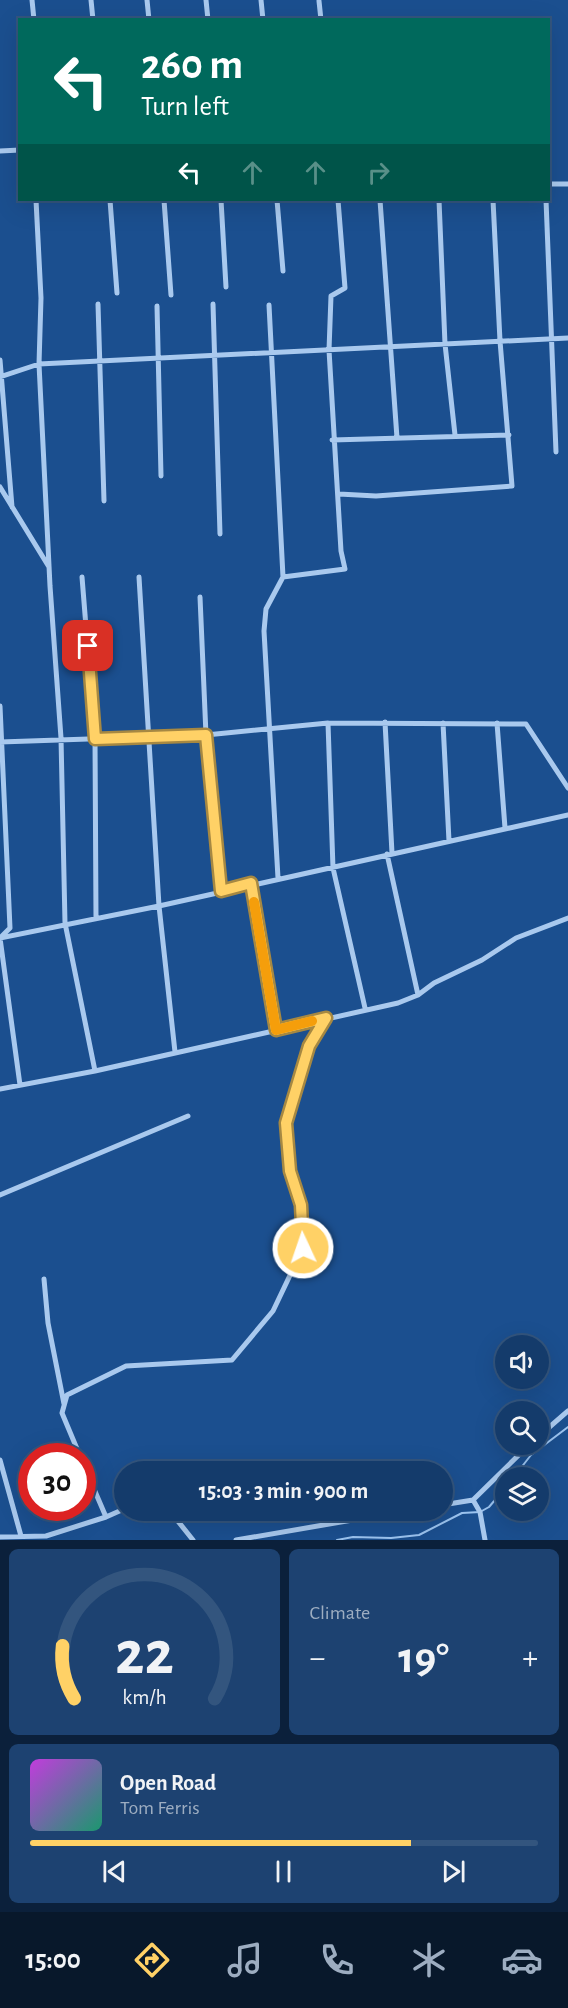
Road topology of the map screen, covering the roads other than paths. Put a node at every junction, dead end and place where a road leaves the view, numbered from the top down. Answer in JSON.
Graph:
{"nodes":[{"id":1,"x":32,"y":0,"type":"edge"},
{"id":2,"x":91,"y":0,"type":"edge"},
{"id":3,"x":147,"y":0,"type":"edge"},
{"id":4,"x":206,"y":0,"type":"edge"},
{"id":5,"x":261,"y":0,"type":"edge"},
{"id":6,"x":319,"y":1,"type":"edge"},
{"id":7,"x":34,"y":18,"type":"edge"},
{"id":8,"x":93,"y":18,"type":"edge"},
{"id":9,"x":149,"y":18,"type":"edge"},
{"id":10,"x":208,"y":18,"type":"edge"},
{"id":11,"x":263,"y":18,"type":"edge"},
{"id":12,"x":321,"y":18,"type":"edge"},
{"id":13,"x":18,"y":150,"type":"edge"},
{"id":14,"x":0,"y":151,"type":"edge"},
{"id":15,"x":550,"y":184,"type":"edge"},
{"id":16,"x":568,"y":184,"type":"edge"},
{"id":17,"x":36,"y":201,"type":"edge"},
{"id":18,"x":110,"y":201,"type":"edge"},
{"id":19,"x":164,"y":201,"type":"edge"},
{"id":20,"x":221,"y":201,"type":"edge"},
{"id":21,"x":277,"y":201,"type":"edge"},
{"id":22,"x":338,"y":201,"type":"edge"},
{"id":23,"x":380,"y":201,"type":"edge"},
{"id":24,"x":439,"y":201,"type":"edge"},
{"id":25,"x":493,"y":201,"type":"edge"},
{"id":26,"x":546,"y":201,"type":"edge"},
{"id":27,"x":283,"y":271,"type":"dead end"},
{"id":28,"x":226,"y":287,"type":"dead end"},
{"id":29,"x":117,"y":293,"type":"dead end"},
{"id":30,"x":171,"y":295,"type":"dead end"},
{"id":31,"x":98,"y":304,"type":"dead end"},
{"id":32,"x":213,"y":304,"type":"dead end"},
{"id":33,"x":269,"y":305,"type":"dead end"},
{"id":34,"x":157,"y":306,"type":"dead end"},
{"id":35,"x":568,"y":338,"type":"edge"},
{"id":36,"x":553,"y":339,"type":"junction"},
{"id":37,"x":500,"y":341,"type":"junction"},
{"id":38,"x":444,"y":344,"type":"junction"},
{"id":39,"x":391,"y":348,"type":"junction"},
{"id":40,"x":328,"y":350,"type":"junction"},
{"id":41,"x":273,"y":351,"type":"junction"},
{"id":42,"x":215,"y":354,"type":"junction"},
{"id":43,"x":158,"y":358,"type":"junction"},
{"id":44,"x":0,"y":360,"type":"edge"},
{"id":45,"x":99,"y":363,"type":"junction"},
{"id":46,"x":39,"y":364,"type":"junction"},
{"id":47,"x":0,"y":378,"type":"edge"},
{"id":48,"x":455,"y":435,"type":"junction"},
{"id":49,"x":509,"y":435,"type":"junction"},
{"id":50,"x":397,"y":438,"type":"junction"},
{"id":51,"x":332,"y":440,"type":"junction"},
{"id":52,"x":556,"y":452,"type":"dead end"},
{"id":53,"x":161,"y":476,"type":"dead end"},
{"id":54,"x":0,"y":488,"type":"edge"},
{"id":55,"x":339,"y":494,"type":"junction"},
{"id":56,"x":104,"y":501,"type":"dead end"},
{"id":57,"x":12,"y":507,"type":"junction"},
{"id":58,"x":220,"y":534,"type":"dead end"},
{"id":59,"x":50,"y":568,"type":"junction"},
{"id":60,"x":82,"y":577,"type":"dead end"},
{"id":61,"x":139,"y":577,"type":"dead end"},
{"id":62,"x":283,"y":578,"type":"junction"},
{"id":63,"x":200,"y":597,"type":"dead end"},
{"id":64,"x":0,"y":706,"type":"edge"},
{"id":65,"x":385,"y":722,"type":"junction"},
{"id":66,"x":328,"y":723,"type":"junction"},
{"id":67,"x":443,"y":723,"type":"junction"},
{"id":68,"x":497,"y":723,"type":"junction"},
{"id":69,"x":270,"y":728,"type":"junction"},
{"id":70,"x":206,"y":735,"type":"junction"},
{"id":71,"x":148,"y":737,"type":"junction"},
{"id":72,"x":61,"y":738,"type":"junction"},
{"id":73,"x":95,"y":739,"type":"junction"},
{"id":74,"x":1,"y":742,"type":"edge"},
{"id":75,"x":560,"y":775,"type":"junction"},
{"id":76,"x":568,"y":775,"type":"edge"},
{"id":77,"x":568,"y":788,"type":"edge"},
{"id":78,"x":568,"y":815,"type":"edge"},
{"id":79,"x":505,"y":828,"type":"junction"},
{"id":80,"x":449,"y":841,"type":"junction"},
{"id":81,"x":389,"y":854,"type":"junction"},
{"id":82,"x":333,"y":868,"type":"junction"},
{"id":83,"x":278,"y":878,"type":"junction"},
{"id":84,"x":251,"y":883,"type":"junction"},
{"id":85,"x":221,"y":891,"type":"junction"},
{"id":86,"x":159,"y":906,"type":"junction"},
{"id":87,"x":96,"y":917,"type":"junction"},
{"id":88,"x":568,"y":918,"type":"edge"},
{"id":89,"x":65,"y":923,"type":"junction"},
{"id":90,"x":0,"y":938,"type":"edge"},
{"id":91,"x":418,"y":995,"type":"junction"},
{"id":92,"x":365,"y":1008,"type":"junction"},
{"id":93,"x":326,"y":1018,"type":"junction"},
{"id":94,"x":276,"y":1030,"type":"junction"},
{"id":95,"x":175,"y":1052,"type":"junction"},
{"id":96,"x":95,"y":1071,"type":"junction"},
{"id":97,"x":20,"y":1085,"type":"junction"},
{"id":98,"x":0,"y":1089,"type":"edge"},
{"id":99,"x":188,"y":1116,"type":"dead end"},
{"id":100,"x":0,"y":1195,"type":"edge"},
{"id":101,"x":44,"y":1279,"type":"dead end"},
{"id":102,"x":64,"y":1405,"type":"junction"},
{"id":103,"x":568,"y":1411,"type":"edge"},
{"id":104,"x":549,"y":1427,"type":"edge"},
{"id":105,"x":75,"y":1443,"type":"edge"},
{"id":106,"x":519,"y":1455,"type":"edge"},
{"id":107,"x":0,"y":1460,"type":"edge"},
{"id":108,"x":7,"y":1491,"type":"junction"},
{"id":109,"x":0,"y":1494,"type":"edge"},
{"id":110,"x":96,"y":1494,"type":"edge"},
{"id":111,"x":473,"y":1500,"type":"junction"},
{"id":112,"x":453,"y":1503,"type":"edge"},
{"id":113,"x":114,"y":1513,"type":"edge"},
{"id":114,"x":106,"y":1517,"type":"junction"},
{"id":115,"x":178,"y":1521,"type":"edge"},
{"id":116,"x":347,"y":1521,"type":"edge"},
{"id":117,"x":21,"y":1536,"type":"junction"},
{"id":118,"x":0,"y":1537,"type":"edge"},
{"id":119,"x":193,"y":1540,"type":"edge"},
{"id":120,"x":236,"y":1540,"type":"edge"},
{"id":121,"x":485,"y":1540,"type":"edge"}],
"edges":[{"from":1,"to":7,"type":"street"},
{"from":2,"to":8,"type":"street"},
{"from":3,"to":9,"type":"street"},
{"from":4,"to":10,"type":"street"},
{"from":5,"to":11,"type":"street"},
{"from":6,"to":12,"type":"street"},
{"from":13,"to":14,"type":"street"},
{"from":15,"to":16,"type":"street"},
{"from":17,"to":46,"type":"street"},
{"from":18,"to":29,"type":"street"},
{"from":19,"to":30,"type":"street"},
{"from":20,"to":28,"type":"street"},
{"from":21,"to":27,"type":"street"},
{"from":22,"to":40,"type":"street"},
{"from":23,"to":39,"type":"street"},
{"from":24,"to":38,"type":"street"},
{"from":25,"to":37,"type":"street"},
{"from":26,"to":36,"type":"street"},
{"from":31,"to":45,"type":"street"},
{"from":32,"to":42,"type":"street"},
{"from":33,"to":41,"type":"street"},
{"from":34,"to":43,"type":"street"},
{"from":35,"to":36,"type":"street"},
{"from":36,"to":37,"type":"street"},
{"from":36,"to":52,"type":"street"},
{"from":37,"to":38,"type":"street"},
{"from":37,"to":49,"type":"street"},
{"from":38,"to":39,"type":"street"},
{"from":38,"to":48,"type":"street"},
{"from":39,"to":40,"type":"street"},
{"from":39,"to":50,"type":"street"},
{"from":40,"to":41,"type":"street"},
{"from":40,"to":51,"type":"street"},
{"from":41,"to":42,"type":"street"},
{"from":41,"to":62,"type":"street"},
{"from":42,"to":43,"type":"street"},
{"from":42,"to":58,"type":"street"},
{"from":43,"to":45,"type":"street"},
{"from":43,"to":53,"type":"street"},
{"from":44,"to":47,"type":"street"},
{"from":45,"to":46,"type":"street"},
{"from":45,"to":56,"type":"street"},
{"from":46,"to":47,"type":"street"},
{"from":46,"to":59,"type":"street"},
{"from":47,"to":57,"type":"street"},
{"from":48,"to":49,"type":"street"},
{"from":48,"to":50,"type":"street"},
{"from":49,"to":55,"type":"street"},
{"from":50,"to":51,"type":"street"},
{"from":51,"to":55,"type":"street"},
{"from":54,"to":57,"type":"street"},
{"from":55,"to":62,"type":"street"},
{"from":57,"to":59,"type":"street"},
{"from":59,"to":72,"type":"street"},
{"from":60,"to":73,"type":"street"},
{"from":61,"to":71,"type":"street"},
{"from":62,"to":69,"type":"street"},
{"from":63,"to":70,"type":"street"},
{"from":64,"to":74,"type":"street"},
{"from":65,"to":66,"type":"street"},
{"from":65,"to":67,"type":"street"},
{"from":65,"to":81,"type":"street"},
{"from":66,"to":69,"type":"street"},
{"from":66,"to":82,"type":"street"},
{"from":67,"to":68,"type":"street"},
{"from":67,"to":80,"type":"street"},
{"from":68,"to":75,"type":"street"},
{"from":68,"to":79,"type":"street"},
{"from":69,"to":70,"type":"street"},
{"from":69,"to":83,"type":"street"},
{"from":70,"to":71,"type":"street"},
{"from":70,"to":85,"type":"street"},
{"from":71,"to":73,"type":"street"},
{"from":71,"to":86,"type":"street"},
{"from":72,"to":73,"type":"street"},
{"from":72,"to":74,"type":"street"},
{"from":72,"to":89,"type":"street"},
{"from":73,"to":87,"type":"street"},
{"from":74,"to":90,"type":"street"},
{"from":75,"to":76,"type":"street"},
{"from":75,"to":77,"type":"street"},
{"from":78,"to":79,"type":"street"},
{"from":79,"to":80,"type":"street"},
{"from":80,"to":81,"type":"street"},
{"from":81,"to":82,"type":"street"},
{"from":81,"to":91,"type":"street"},
{"from":82,"to":83,"type":"street"},
{"from":82,"to":92,"type":"street"},
{"from":83,"to":84,"type":"street"},
{"from":84,"to":85,"type":"street"},
{"from":84,"to":94,"type":"street"},
{"from":85,"to":86,"type":"street"},
{"from":86,"to":87,"type":"street"},
{"from":86,"to":95,"type":"street"},
{"from":87,"to":89,"type":"street"},
{"from":88,"to":91,"type":"street"},
{"from":89,"to":90,"type":"street"},
{"from":89,"to":96,"type":"street"},
{"from":90,"to":97,"type":"street"},
{"from":91,"to":92,"type":"street"},
{"from":92,"to":93,"type":"street"},
{"from":93,"to":94,"type":"street"},
{"from":93,"to":102,"type":"street"},
{"from":94,"to":95,"type":"street"},
{"from":95,"to":96,"type":"street"},
{"from":96,"to":97,"type":"street"},
{"from":97,"to":98,"type":"street"},
{"from":99,"to":100,"type":"street"},
{"from":101,"to":102,"type":"street"},
{"from":102,"to":105,"type":"street"},
{"from":103,"to":104,"type":"street"},
{"from":106,"to":111,"type":"street"},
{"from":107,"to":108,"type":"street"},
{"from":108,"to":109,"type":"street"},
{"from":108,"to":117,"type":"street"},
{"from":110,"to":114,"type":"street"},
{"from":111,"to":112,"type":"street"},
{"from":111,"to":121,"type":"street"},
{"from":113,"to":114,"type":"street"},
{"from":114,"to":117,"type":"street"},
{"from":115,"to":119,"type":"street"},
{"from":116,"to":120,"type":"street"},
{"from":117,"to":118,"type":"street"}]}
